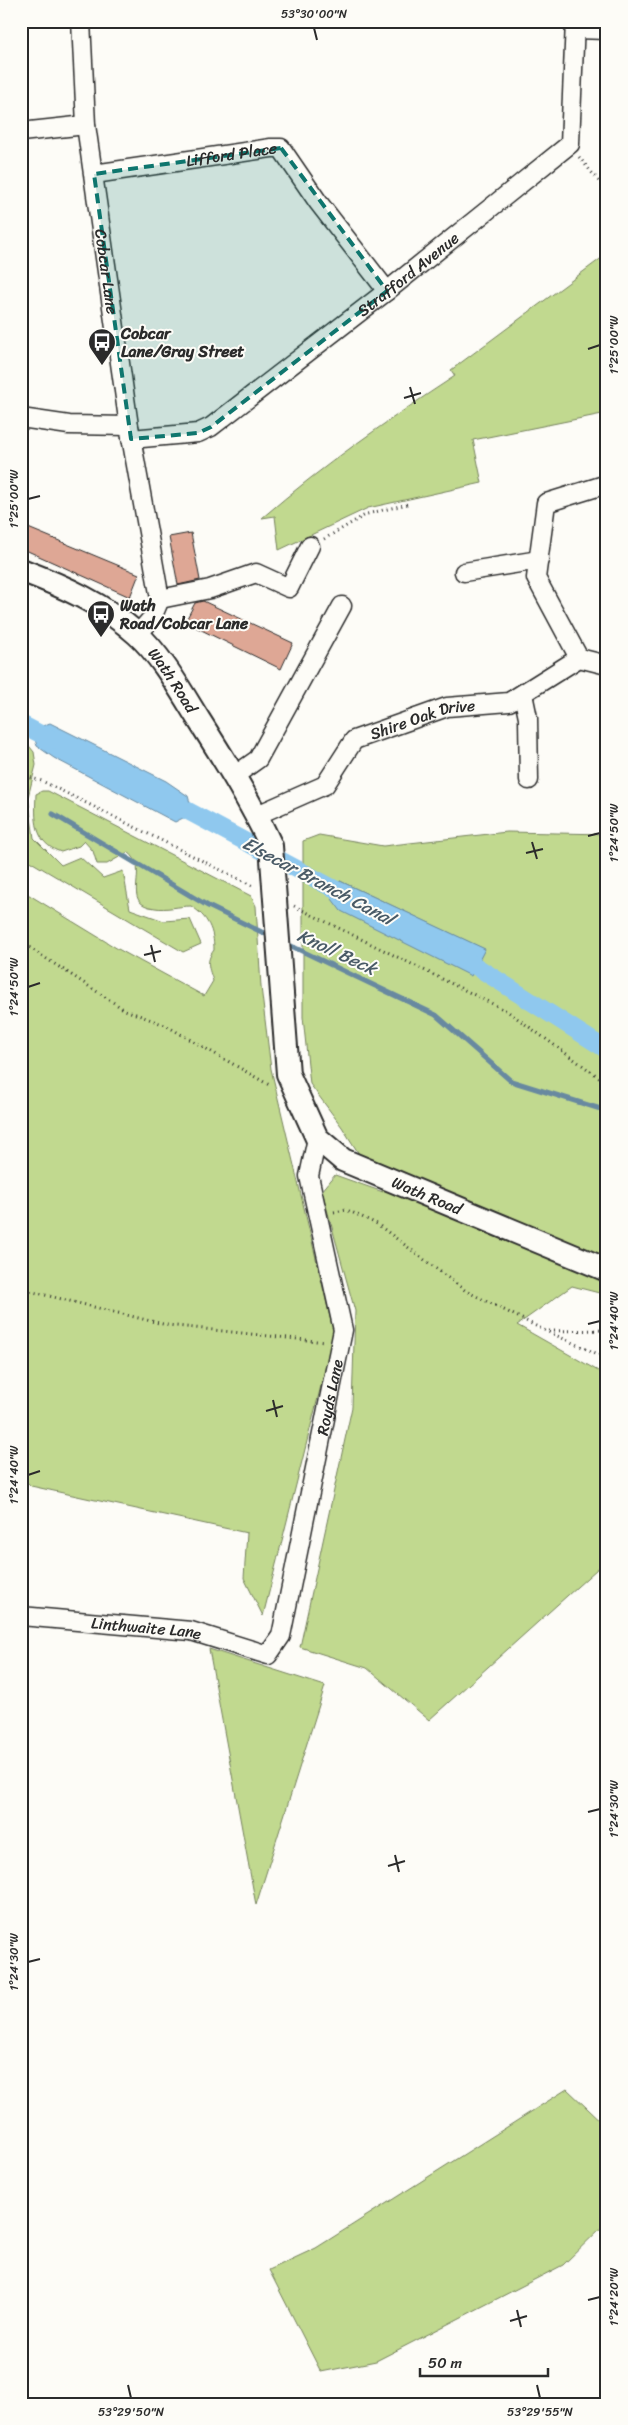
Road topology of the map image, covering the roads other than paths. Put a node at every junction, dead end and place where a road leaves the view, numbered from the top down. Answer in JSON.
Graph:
{"nodes":[{"id":1,"x":81,"y":21,"type":"edge"},
{"id":2,"x":575,"y":25,"type":"edge"},
{"id":3,"x":607,"y":30,"type":"edge"},
{"id":4,"x":86,"y":125,"type":"junction"},
{"id":5,"x":21,"y":132,"type":"edge"},
{"id":6,"x":94,"y":174,"type":"junction"},
{"id":7,"x":387,"y":291,"type":"junction"},
{"id":8,"x":21,"y":418,"type":"edge"},
{"id":9,"x":130,"y":433,"type":"junction"},
{"id":10,"x":607,"y":484,"type":"edge"},
{"id":11,"x":310,"y":546,"type":"road end"},
{"id":12,"x":539,"y":560,"type":"junction"},
{"id":13,"x":21,"y":570,"type":"edge"},
{"id":14,"x":464,"y":572,"type":"dead end"},
{"id":15,"x":160,"y":599,"type":"junction"},
{"id":16,"x":342,"y":606,"type":"dead end"},
{"id":17,"x":138,"y":634,"type":"junction"},
{"id":18,"x":579,"y":658,"type":"junction"},
{"id":19,"x":607,"y":665,"type":"edge"},
{"id":20,"x":523,"y":694,"type":"junction"},
{"id":21,"x":234,"y":776,"type":"junction"},
{"id":22,"x":529,"y":780,"type":"dead end"},
{"id":23,"x":257,"y":814,"type":"junction"},
{"id":24,"x":317,"y":1138,"type":"junction"},
{"id":25,"x":607,"y":1270,"type":"edge"},
{"id":26,"x":21,"y":1616,"type":"edge"},
{"id":27,"x":268,"y":1654,"type":"joint"}],
"edges":[{"from":1,"to":4,"type":"street","name":"Cobcar Lane"},
{"from":2,"to":3,"type":"street"},
{"from":2,"to":7,"type":"street","name":"Strafford Avenue"},
{"from":4,"to":5,"type":"street"},
{"from":4,"to":6,"type":"street","name":"Cobcar Lane"},
{"from":6,"to":7,"type":"street","name":"Lifford Place"},
{"from":6,"to":9,"type":"street","name":"Cobcar Lane"},
{"from":7,"to":9,"type":"street","name":"Strafford Avenue"},
{"from":8,"to":9,"type":"street","name":"Strafford Avenue"},
{"from":9,"to":15,"type":"street","name":"Cobcar Lane"},
{"from":10,"to":12,"type":"street"},
{"from":11,"to":15,"type":"street"},
{"from":12,"to":14,"type":"street"},
{"from":12,"to":18,"type":"street"},
{"from":13,"to":17,"type":"main road","name":"Wath Road"},
{"from":15,"to":17,"type":"street"},
{"from":16,"to":21,"type":"street"},
{"from":17,"to":21,"type":"main road","name":"Wath Road"},
{"from":18,"to":19,"type":"street"},
{"from":18,"to":20,"type":"street","name":"Shire Oak Drive"},
{"from":20,"to":22,"type":"street"},
{"from":20,"to":23,"type":"street","name":"Shire Oak Drive"},
{"from":21,"to":23,"type":"main road","name":"Wath Road"},
{"from":23,"to":24,"type":"main road","name":"Wath Road"},
{"from":24,"to":25,"type":"main road","name":"Wath Road"},
{"from":24,"to":27,"type":"street","name":"Royds Lane"},
{"from":26,"to":27,"type":"street","name":"Linthwaite Lane"}]}
